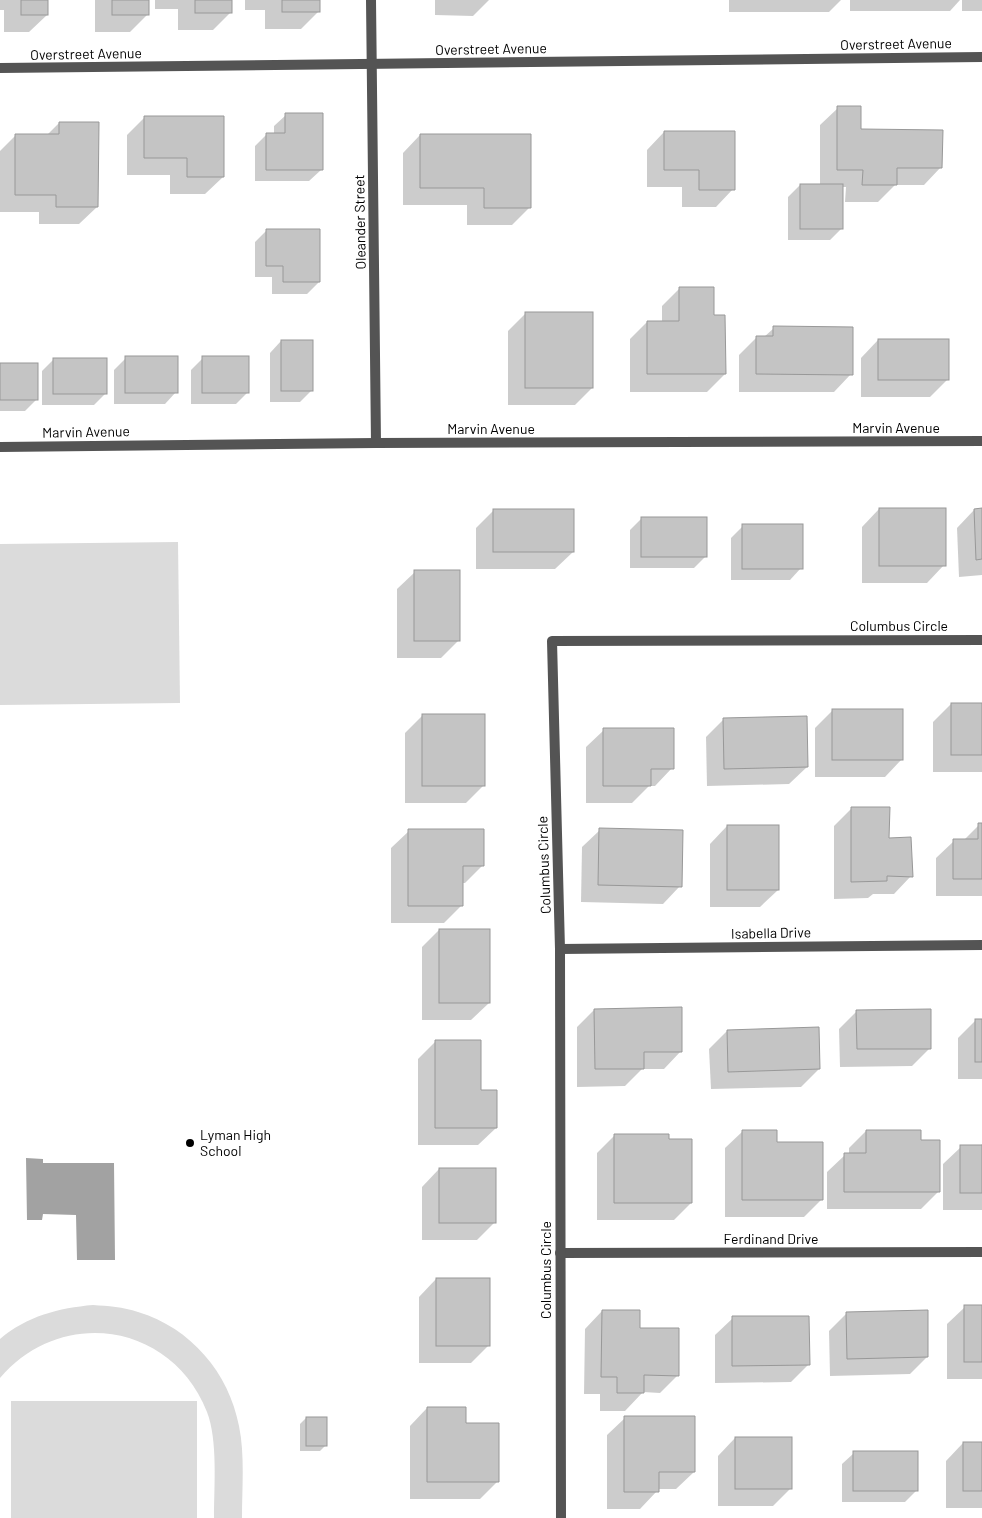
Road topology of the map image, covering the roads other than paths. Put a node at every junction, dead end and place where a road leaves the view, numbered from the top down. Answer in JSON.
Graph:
{"nodes":[{"id":1,"x":371,"y":0,"type":"edge"},
{"id":2,"x":982,"y":57,"type":"edge"},
{"id":3,"x":372,"y":64,"type":"junction"},
{"id":4,"x":0,"y":68,"type":"edge"},
{"id":5,"x":982,"y":441,"type":"edge"},
{"id":6,"x":376,"y":443,"type":"junction"},
{"id":7,"x":0,"y":447,"type":"edge"},
{"id":8,"x":982,"y":640,"type":"edge"},
{"id":9,"x":982,"y":945,"type":"edge"},
{"id":10,"x":560,"y":949,"type":"junction"},
{"id":11,"x":982,"y":1252,"type":"edge"},
{"id":12,"x":560,"y":1253,"type":"junction"},
{"id":13,"x":561,"y":1518,"type":"edge"}],
"edges":[{"from":1,"to":3,"type":"street","name":"Oleander Street"},
{"from":2,"to":3,"type":"street","name":"Overstreet Avenue"},
{"from":3,"to":4,"type":"street","name":"Overstreet Avenue"},
{"from":3,"to":6,"type":"street","name":"Oleander Street"},
{"from":5,"to":6,"type":"street","name":"Marvin Avenue"},
{"from":6,"to":7,"type":"street","name":"Marvin Avenue"},
{"from":8,"to":10,"type":"street","name":"Columbus Circle"},
{"from":9,"to":10,"type":"street","name":"Isabella Drive"},
{"from":10,"to":12,"type":"street","name":"Columbus Circle"},
{"from":11,"to":12,"type":"street","name":"Ferdinand Drive"},
{"from":12,"to":13,"type":"street","name":"Columbus Circle"}]}
